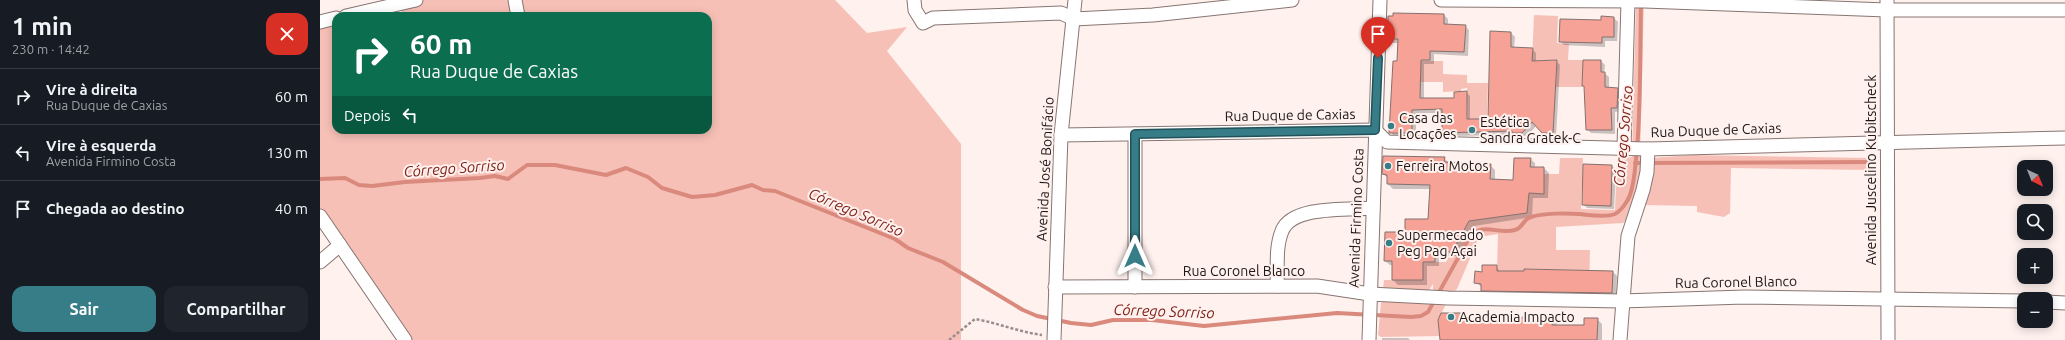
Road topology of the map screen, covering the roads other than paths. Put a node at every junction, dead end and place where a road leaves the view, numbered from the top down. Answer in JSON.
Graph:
{"nodes":[{"id":1,"x":416,"y":0,"type":"edge"},
{"id":2,"x":514,"y":0,"type":"edge"},
{"id":3,"x":914,"y":0,"type":"edge"},
{"id":4,"x":1075,"y":0,"type":"edge"},
{"id":5,"x":1292,"y":0,"type":"edge"},
{"id":6,"x":1380,"y":0,"type":"edge"},
{"id":7,"x":1441,"y":0,"type":"edge"},
{"id":8,"x":1631,"y":0,"type":"edge"},
{"id":9,"x":1644,"y":0,"type":"edge"},
{"id":10,"x":1241,"y":2,"type":"edge"},
{"id":11,"x":1887,"y":5,"type":"edge"},
{"id":12,"x":2065,"y":10,"type":"edge"},
{"id":13,"x":364,"y":12,"type":"edge"},
{"id":14,"x":517,"y":12,"type":"edge"},
{"id":15,"x":332,"y":19,"type":"edge"},
{"id":16,"x":1074,"y":19,"type":"junction"},
{"id":17,"x":320,"y":22,"type":"edge"},
{"id":18,"x":1375,"y":130,"type":"junction"},
{"id":19,"x":1135,"y":134,"type":"junction"},
{"id":20,"x":1061,"y":135,"type":"junction"},
{"id":21,"x":2065,"y":138,"type":"edge"},
{"id":22,"x":1886,"y":141,"type":"junction"},
{"id":23,"x":1636,"y":148,"type":"junction"},
{"id":24,"x":1373,"y":208,"type":"junction"},
{"id":25,"x":320,"y":216,"type":"edge"},
{"id":26,"x":340,"y":245,"type":"junction"},
{"id":27,"x":320,"y":262,"type":"edge"},
{"id":28,"x":1277,"y":286,"type":"junction"},
{"id":29,"x":1135,"y":287,"type":"junction"},
{"id":30,"x":1055,"y":293,"type":"junction"},
{"id":31,"x":1370,"y":297,"type":"junction"},
{"id":32,"x":1888,"y":298,"type":"junction"},
{"id":33,"x":1622,"y":301,"type":"junction"},
{"id":34,"x":2017,"y":301,"type":"edge"},
{"id":35,"x":2053,"y":302,"type":"edge"},
{"id":36,"x":2065,"y":303,"type":"edge"},
{"id":37,"x":1369,"y":335,"type":"edge"},
{"id":38,"x":1054,"y":336,"type":"edge"},
{"id":39,"x":405,"y":340,"type":"edge"},
{"id":40,"x":1620,"y":340,"type":"edge"},
{"id":41,"x":1888,"y":340,"type":"edge"}],
"edges":[{"from":1,"to":13,"type":"street"},
{"from":2,"to":14,"type":"street"},
{"from":3,"to":16,"type":"street"},
{"from":4,"to":16,"type":"street","name":"Avenida José Bonifácio"},
{"from":5,"to":10,"type":"street"},
{"from":6,"to":18,"type":"street","name":"Avenida Firmino Costa"},
{"from":7,"to":8,"type":"street"},
{"from":8,"to":9,"type":"street"},
{"from":8,"to":23,"type":"street"},
{"from":9,"to":11,"type":"street"},
{"from":10,"to":16,"type":"street"},
{"from":11,"to":12,"type":"street"},
{"from":11,"to":22,"type":"street","name":"Avenida Juscelino Kubitscheck"},
{"from":15,"to":17,"type":"street"},
{"from":16,"to":20,"type":"street","name":"Avenida José Bonifácio"},
{"from":18,"to":19,"type":"street","name":"Rua Duque de Caxias"},
{"from":18,"to":23,"type":"street","name":"Rua Duque de Caxias"},
{"from":18,"to":24,"type":"street","name":"Avenida Firmino Costa"},
{"from":19,"to":20,"type":"street","name":"Rua Duque de Caxias"},
{"from":19,"to":29,"type":"street"},
{"from":20,"to":30,"type":"street","name":"Avenida José Bonifácio"},
{"from":21,"to":22,"type":"street","name":"Rua Duque de Caxias"},
{"from":22,"to":23,"type":"street","name":"Rua Duque de Caxias"},
{"from":22,"to":32,"type":"street","name":"Avenida Juscelino Kubitscheck"},
{"from":23,"to":33,"type":"street"},
{"from":24,"to":28,"type":"street"},
{"from":24,"to":31,"type":"street","name":"Avenida Firmino Costa"},
{"from":25,"to":26,"type":"street"},
{"from":26,"to":27,"type":"street"},
{"from":26,"to":39,"type":"street"},
{"from":28,"to":29,"type":"street","name":"Rua Coronel Blanco"},
{"from":28,"to":31,"type":"street","name":"Rua Coronel Blanco"},
{"from":29,"to":30,"type":"street","name":"Rua Coronel Blanco"},
{"from":30,"to":38,"type":"street","name":"Avenida José Bonifácio"},
{"from":31,"to":33,"type":"street","name":"Rua Coronel Blanco"},
{"from":31,"to":37,"type":"street","name":"Avenida Firmino Costa"},
{"from":32,"to":33,"type":"street","name":"Rua Coronel Blanco"},
{"from":32,"to":34,"type":"street","name":"Rua Coronel Blanco"},
{"from":32,"to":41,"type":"street","name":"Avenida Juscelino Kubitscheck"},
{"from":33,"to":40,"type":"street"},
{"from":35,"to":36,"type":"street"}]}
